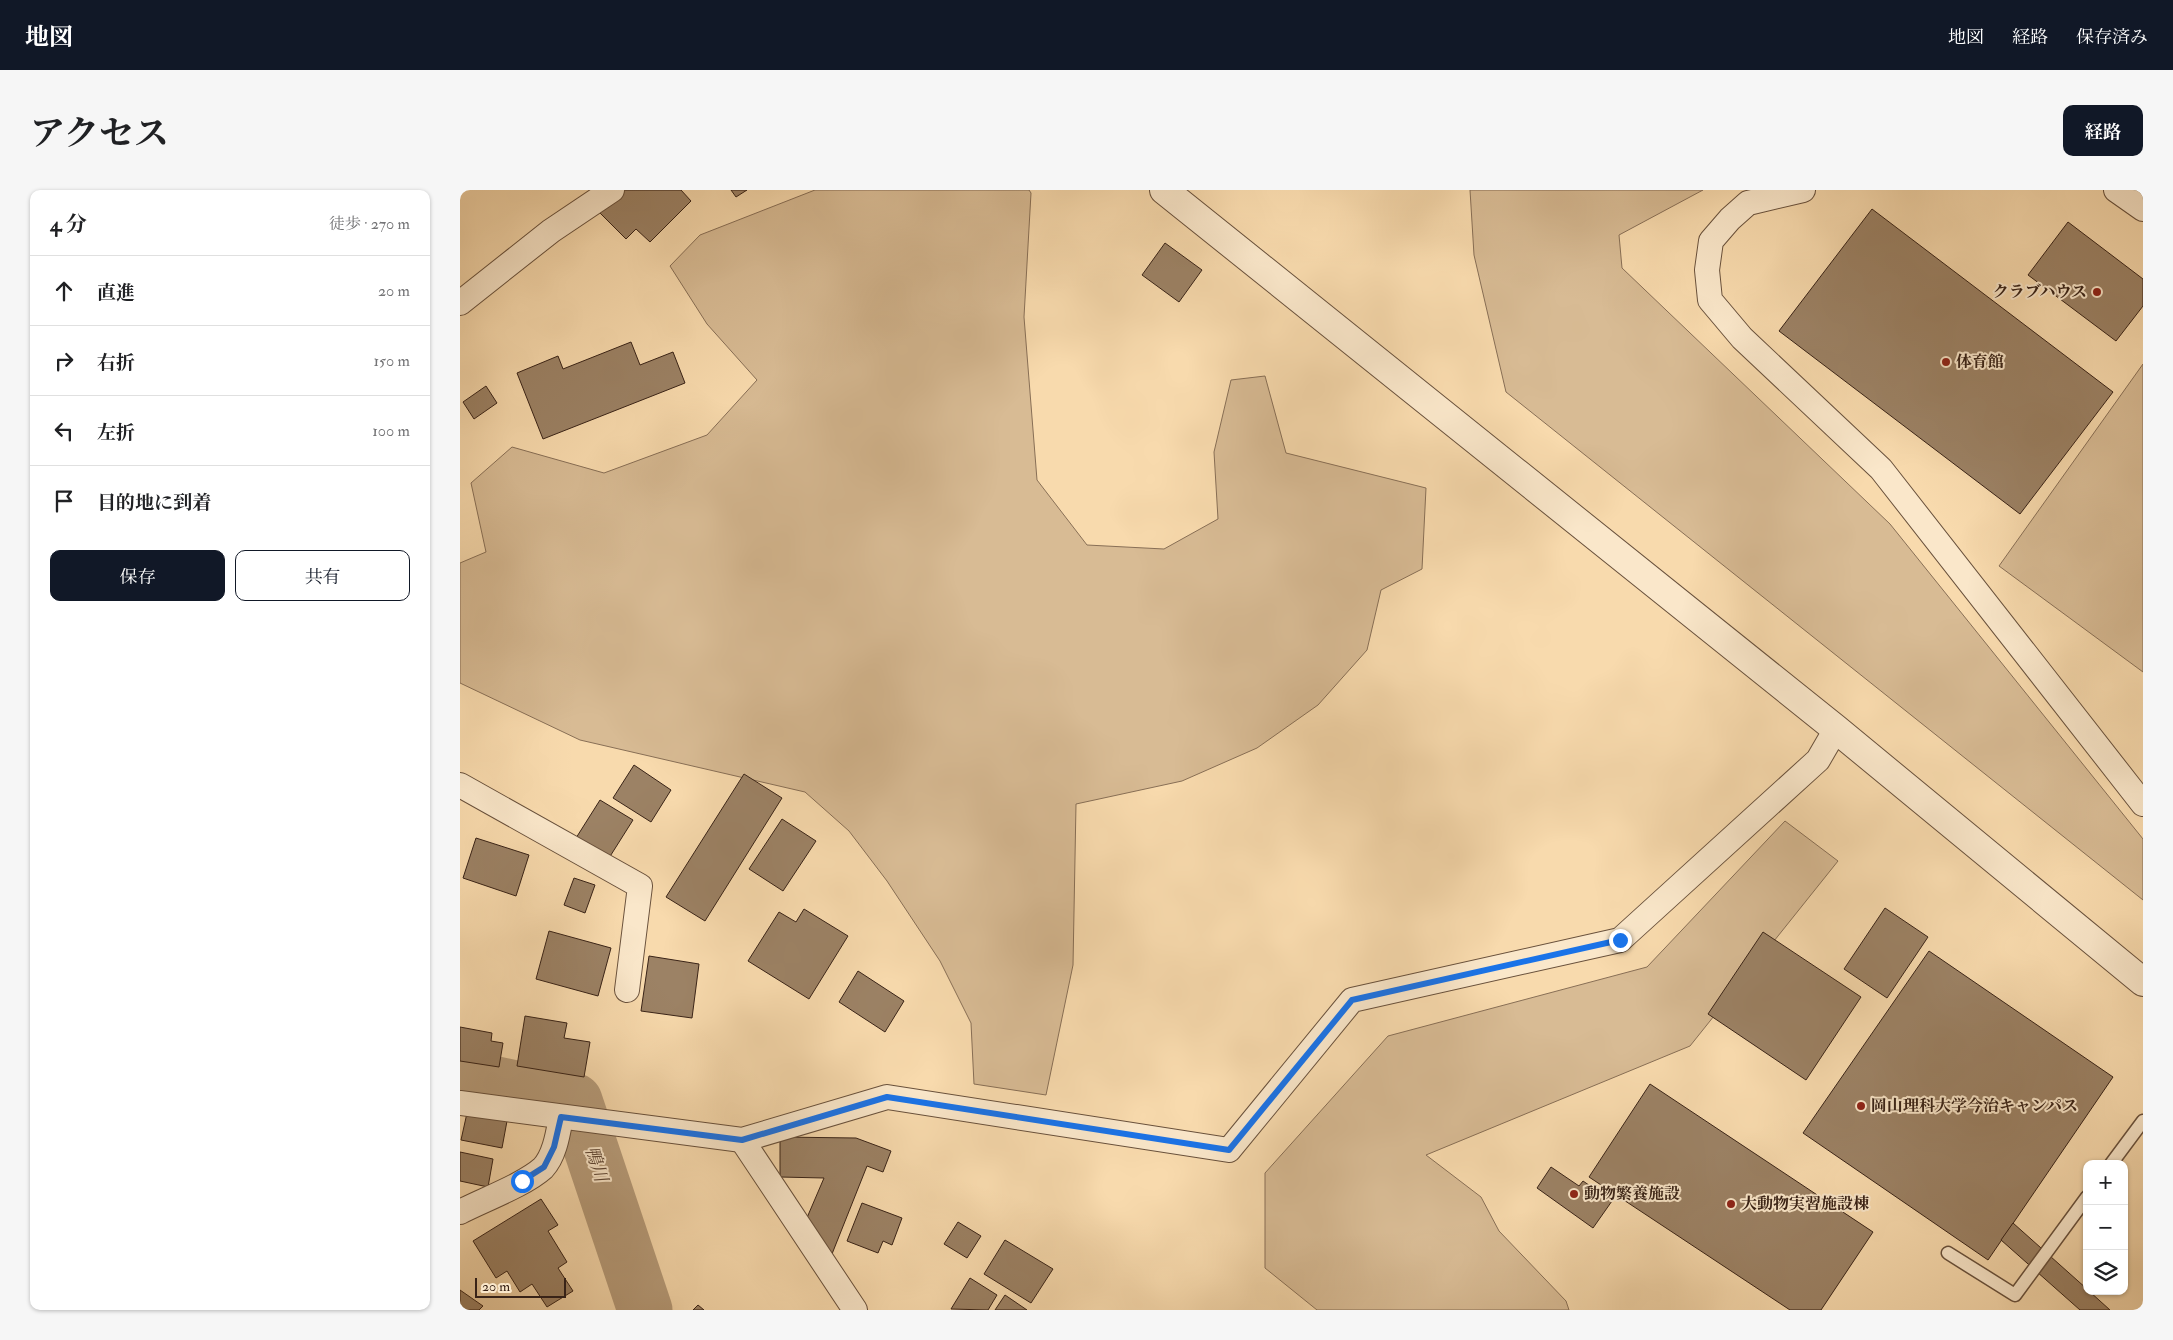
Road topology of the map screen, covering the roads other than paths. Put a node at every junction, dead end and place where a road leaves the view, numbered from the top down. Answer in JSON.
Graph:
{"nodes":[{"id":1,"x":612,"y":190,"type":"edge"},
{"id":2,"x":1164,"y":190,"type":"edge"},
{"id":3,"x":1803,"y":190,"type":"edge"},
{"id":4,"x":2116,"y":190,"type":"edge"},
{"id":5,"x":2143,"y":209,"type":"edge"},
{"id":6,"x":460,"y":304,"type":"edge"},
{"id":7,"x":1836,"y":729,"type":"junction"},
{"id":8,"x":460,"y":785,"type":"edge"},
{"id":9,"x":2143,"y":804,"type":"edge"},
{"id":10,"x":2143,"y":982,"type":"edge"},
{"id":11,"x":627,"y":990,"type":"dead end"},
{"id":12,"x":460,"y":1103,"type":"edge"},
{"id":13,"x":561,"y":1117,"type":"junction"},
{"id":14,"x":2143,"y":1121,"type":"edge"},
{"id":15,"x":742,"y":1140,"type":"junction"},
{"id":16,"x":2114,"y":1160,"type":"edge"},
{"id":17,"x":2083,"y":1202,"type":"edge"},
{"id":18,"x":460,"y":1212,"type":"edge"},
{"id":19,"x":1948,"y":1253,"type":"dead end"},
{"id":20,"x":855,"y":1310,"type":"edge"}],
"edges":[{"from":1,"to":6,"type":"street"},
{"from":2,"to":7,"type":"street"},
{"from":3,"to":9,"type":"street"},
{"from":4,"to":5,"type":"street"},
{"from":7,"to":10,"type":"street"},
{"from":7,"to":15,"type":"street"},
{"from":8,"to":11,"type":"street"},
{"from":12,"to":13,"type":"street"},
{"from":13,"to":15,"type":"street"},
{"from":13,"to":18,"type":"street"},
{"from":14,"to":16,"type":"lane"},
{"from":15,"to":20,"type":"street"},
{"from":17,"to":19,"type":"lane"}]}
